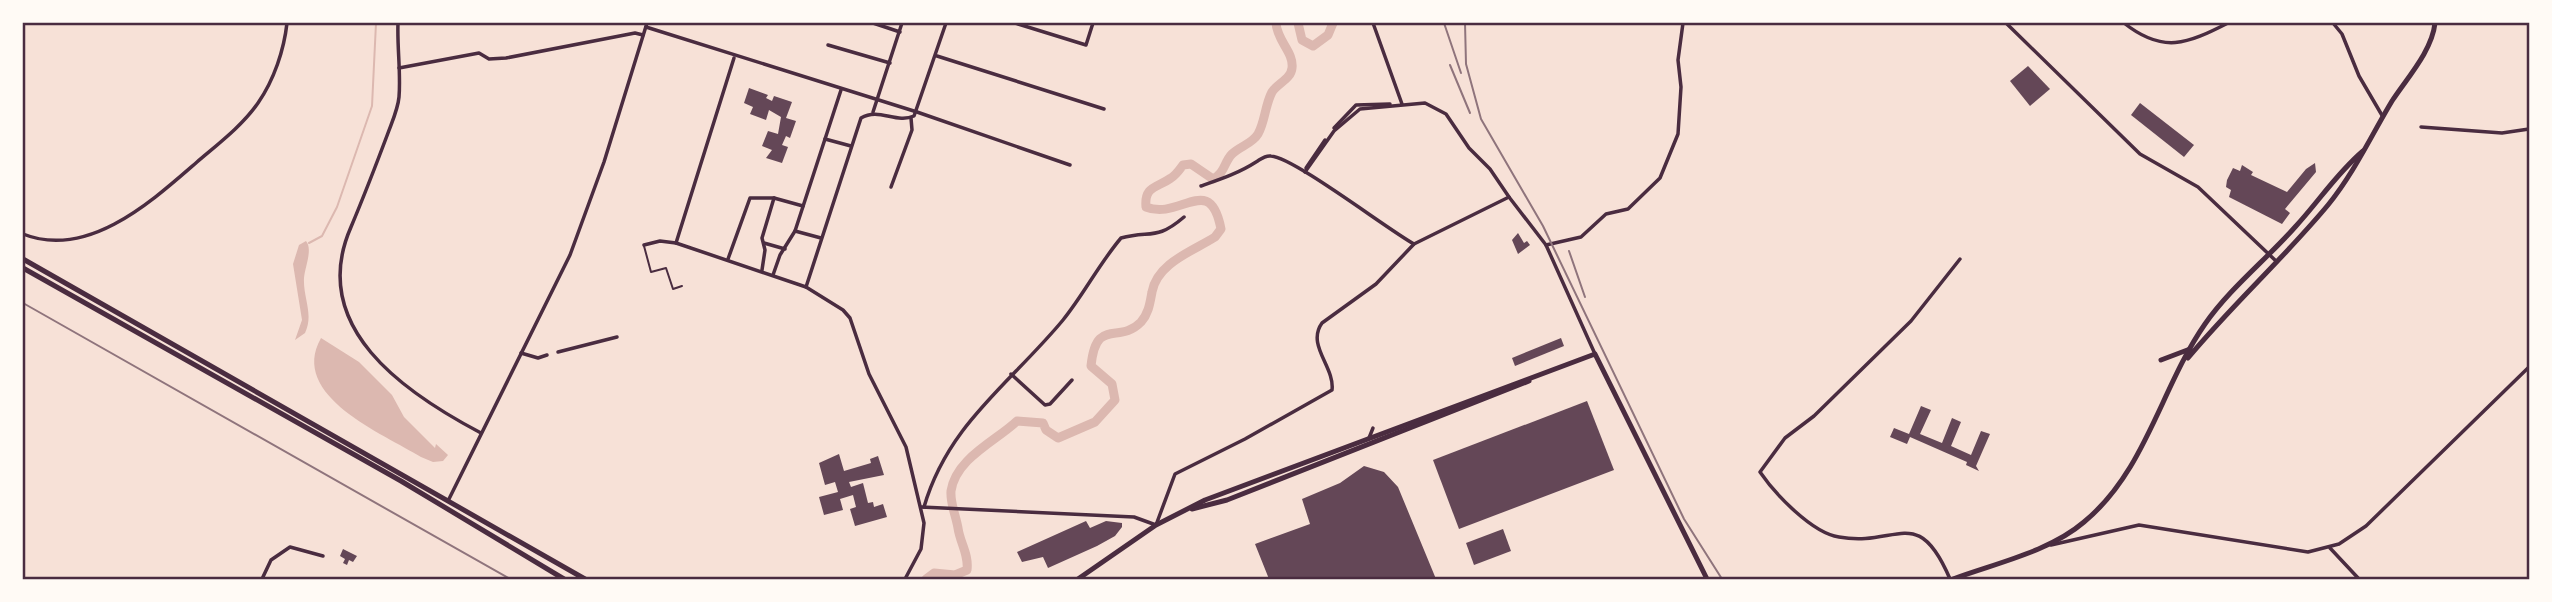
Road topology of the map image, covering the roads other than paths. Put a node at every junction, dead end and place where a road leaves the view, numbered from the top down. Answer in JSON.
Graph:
{"nodes":[{"id":1,"x":287,"y":23,"type":"edge"},
{"id":2,"x":398,"y":23,"type":"edge"},
{"id":3,"x":873,"y":23,"type":"edge"},
{"id":4,"x":902,"y":23,"type":"edge"},
{"id":5,"x":946,"y":23,"type":"edge"},
{"id":6,"x":1015,"y":23,"type":"edge"},
{"id":7,"x":1093,"y":23,"type":"edge"},
{"id":8,"x":1373,"y":23,"type":"edge"},
{"id":9,"x":1683,"y":23,"type":"edge"},
{"id":10,"x":2006,"y":23,"type":"edge"},
{"id":11,"x":2124,"y":23,"type":"edge"},
{"id":12,"x":2228,"y":23,"type":"edge"},
{"id":13,"x":2333,"y":23,"type":"edge"},
{"id":14,"x":2435,"y":23,"type":"edge"},
{"id":15,"x":646,"y":25,"type":"edge"},
{"id":16,"x":900,"y":32,"type":"junction"},
{"id":17,"x":643,"y":34,"type":"junction"},
{"id":18,"x":828,"y":45,"type":"dead end"},
{"id":19,"x":937,"y":56,"type":"junction"},
{"id":20,"x":735,"y":57,"type":"junction"},
{"id":21,"x":890,"y":63,"type":"junction"},
{"id":22,"x":398,"y":68,"type":"junction"},
{"id":23,"x":841,"y":90,"type":"junction"},
{"id":24,"x":878,"y":101,"type":"junction"},
{"id":25,"x":1402,"y":104,"type":"junction"},
{"id":26,"x":1104,"y":109,"type":"dead end"},
{"id":27,"x":873,"y":112,"type":"junction"},
{"id":28,"x":917,"y":112,"type":"junction"},
{"id":29,"x":2383,"y":117,"type":"junction"},
{"id":30,"x":911,"y":118,"type":"junction"},
{"id":31,"x":2421,"y":127,"type":"dead end"},
{"id":32,"x":2529,"y":129,"type":"edge"},
{"id":33,"x":825,"y":139,"type":"junction"},
{"id":34,"x":851,"y":146,"type":"junction"},
{"id":35,"x":2363,"y":151,"type":"junction"},
{"id":36,"x":1070,"y":165,"type":"dead end"},
{"id":37,"x":1305,"y":172,"type":"junction"},
{"id":38,"x":1201,"y":186,"type":"dead end"},
{"id":39,"x":891,"y":187,"type":"dead end"},
{"id":40,"x":1509,"y":197,"type":"junction"},
{"id":41,"x":774,"y":198,"type":"junction"},
{"id":42,"x":803,"y":206,"type":"junction"},
{"id":43,"x":1184,"y":217,"type":"dead end"},
{"id":44,"x":795,"y":231,"type":"junction"},
{"id":45,"x":23,"y":234,"type":"edge"},
{"id":46,"x":821,"y":238,"type":"junction"},
{"id":47,"x":676,"y":243,"type":"junction"},
{"id":48,"x":764,"y":243,"type":"junction"},
{"id":49,"x":1414,"y":244,"type":"junction"},
{"id":50,"x":1546,"y":244,"type":"junction"},
{"id":51,"x":644,"y":245,"type":"joint"},
{"id":52,"x":786,"y":249,"type":"junction"},
{"id":53,"x":2270,"y":254,"type":"junction"},
{"id":54,"x":23,"y":259,"type":"edge"},
{"id":55,"x":728,"y":259,"type":"junction"},
{"id":56,"x":1960,"y":259,"type":"dead end"},
{"id":57,"x":2276,"y":261,"type":"junction"},
{"id":58,"x":23,"y":268,"type":"edge"},
{"id":59,"x":762,"y":270,"type":"junction"},
{"id":60,"x":774,"y":275,"type":"junction"},
{"id":61,"x":682,"y":286,"type":"dead end"},
{"id":62,"x":806,"y":287,"type":"junction"},
{"id":63,"x":617,"y":337,"type":"dead end"},
{"id":64,"x":2190,"y":349,"type":"junction"},
{"id":65,"x":558,"y":352,"type":"dead end"},
{"id":66,"x":521,"y":353,"type":"junction"},
{"id":67,"x":1595,"y":354,"type":"junction"},
{"id":68,"x":547,"y":355,"type":"dead end"},
{"id":69,"x":2161,"y":360,"type":"dead end"},
{"id":70,"x":2185,"y":362,"type":"junction"},
{"id":71,"x":2529,"y":367,"type":"edge"},
{"id":72,"x":1011,"y":374,"type":"junction"},
{"id":73,"x":1541,"y":375,"type":"junction"},
{"id":74,"x":1072,"y":380,"type":"dead end"},
{"id":75,"x":1373,"y":428,"type":"dead end"},
{"id":76,"x":481,"y":433,"type":"junction"},
{"id":77,"x":1369,"y":438,"type":"junction"},
{"id":78,"x":449,"y":500,"type":"junction"},
{"id":79,"x":444,"y":507,"type":"junction"},
{"id":80,"x":922,"y":507,"type":"junction"},
{"id":81,"x":1191,"y":509,"type":"junction"},
{"id":82,"x":1156,"y":525,"type":"junction"},
{"id":83,"x":2043,"y":545,"type":"junction"},
{"id":84,"x":2330,"y":548,"type":"junction"},
{"id":85,"x":539,"y":552,"type":"junction"},
{"id":86,"x":323,"y":556,"type":"dead end"},
{"id":87,"x":532,"y":561,"type":"junction"},
{"id":88,"x":262,"y":579,"type":"edge"},
{"id":89,"x":564,"y":579,"type":"edge"},
{"id":90,"x":586,"y":579,"type":"edge"},
{"id":91,"x":905,"y":579,"type":"edge"},
{"id":92,"x":1078,"y":579,"type":"edge"},
{"id":93,"x":1707,"y":579,"type":"edge"},
{"id":94,"x":1952,"y":579,"type":"edge"},
{"id":95,"x":2359,"y":579,"type":"edge"}],
"edges":[{"from":1,"to":45,"type":"street"},
{"from":2,"to":22,"type":"street"},
{"from":3,"to":16,"type":"street"},
{"from":4,"to":16,"type":"street"},
{"from":5,"to":19,"type":"street"},
{"from":6,"to":7,"type":"street"},
{"from":8,"to":25,"type":"street"},
{"from":9,"to":50,"type":"street"},
{"from":10,"to":53,"type":"street"},
{"from":11,"to":12,"type":"street"},
{"from":13,"to":29,"type":"street"},
{"from":14,"to":29,"type":"main road"},
{"from":15,"to":17,"type":"street"},
{"from":15,"to":20,"type":"street"},
{"from":16,"to":21,"type":"street"},
{"from":17,"to":22,"type":"street"},
{"from":17,"to":66,"type":"street"},
{"from":18,"to":21,"type":"street"},
{"from":19,"to":26,"type":"street"},
{"from":19,"to":28,"type":"street"},
{"from":20,"to":23,"type":"street"},
{"from":20,"to":47,"type":"street"},
{"from":21,"to":24,"type":"street"},
{"from":22,"to":76,"type":"street"},
{"from":23,"to":24,"type":"street"},
{"from":23,"to":33,"type":"street"},
{"from":24,"to":27,"type":"street"},
{"from":24,"to":28,"type":"street"},
{"from":25,"to":37,"type":"street"},
{"from":25,"to":40,"type":"street"},
{"from":27,"to":30,"type":"street"},
{"from":27,"to":34,"type":"street"},
{"from":28,"to":30,"type":"street"},
{"from":28,"to":36,"type":"street"},
{"from":29,"to":35,"type":"main road"},
{"from":30,"to":39,"type":"street"},
{"from":31,"to":32,"type":"street"},
{"from":33,"to":34,"type":"street"},
{"from":33,"to":42,"type":"street"},
{"from":34,"to":46,"type":"street"},
{"from":35,"to":53,"type":"main road"},
{"from":35,"to":57,"type":"main road"},
{"from":37,"to":38,"type":"street"},
{"from":37,"to":49,"type":"street"},
{"from":40,"to":49,"type":"street"},
{"from":40,"to":50,"type":"street"},
{"from":41,"to":42,"type":"street"},
{"from":41,"to":48,"type":"street"},
{"from":41,"to":55,"type":"street"},
{"from":42,"to":44,"type":"street"},
{"from":43,"to":72,"type":"street"},
{"from":44,"to":46,"type":"street"},
{"from":44,"to":52,"type":"street"},
{"from":46,"to":62,"type":"street"},
{"from":47,"to":51,"type":"street"},
{"from":47,"to":55,"type":"street"},
{"from":48,"to":52,"type":"street"},
{"from":48,"to":59,"type":"street"},
{"from":49,"to":82,"type":"street"},
{"from":50,"to":67,"type":"street"},
{"from":51,"to":61,"type":"lane"},
{"from":52,"to":60,"type":"street"},
{"from":53,"to":57,"type":"street"},
{"from":53,"to":64,"type":"main road"},
{"from":54,"to":78,"type":"main road"},
{"from":55,"to":59,"type":"street"},
{"from":56,"to":94,"type":"street"},
{"from":57,"to":70,"type":"main road"},
{"from":58,"to":79,"type":"main road"},
{"from":59,"to":60,"type":"street"},
{"from":60,"to":62,"type":"street"},
{"from":62,"to":80,"type":"street"},
{"from":63,"to":65,"type":"street"},
{"from":64,"to":69,"type":"main road"},
{"from":64,"to":70,"type":"main road"},
{"from":66,"to":68,"type":"street"},
{"from":66,"to":76,"type":"street"},
{"from":67,"to":73,"type":"main road"},
{"from":67,"to":93,"type":"main road"},
{"from":70,"to":83,"type":"main road"},
{"from":71,"to":84,"type":"street"},
{"from":72,"to":74,"type":"street"},
{"from":72,"to":80,"type":"street"},
{"from":73,"to":77,"type":"main road"},
{"from":73,"to":81,"type":"main road"},
{"from":75,"to":77,"type":"street"},
{"from":76,"to":78,"type":"street"},
{"from":77,"to":81,"type":"main road"},
{"from":78,"to":79,"type":"street"},
{"from":78,"to":85,"type":"main road"},
{"from":79,"to":87,"type":"main road"},
{"from":80,"to":82,"type":"street"},
{"from":80,"to":91,"type":"street"},
{"from":81,"to":82,"type":"main road"},
{"from":82,"to":92,"type":"main road"},
{"from":83,"to":84,"type":"street"},
{"from":83,"to":94,"type":"main road"},
{"from":84,"to":95,"type":"street"},
{"from":85,"to":87,"type":"main road"},
{"from":85,"to":90,"type":"main road"},
{"from":86,"to":88,"type":"street"},
{"from":87,"to":89,"type":"main road"}]}
